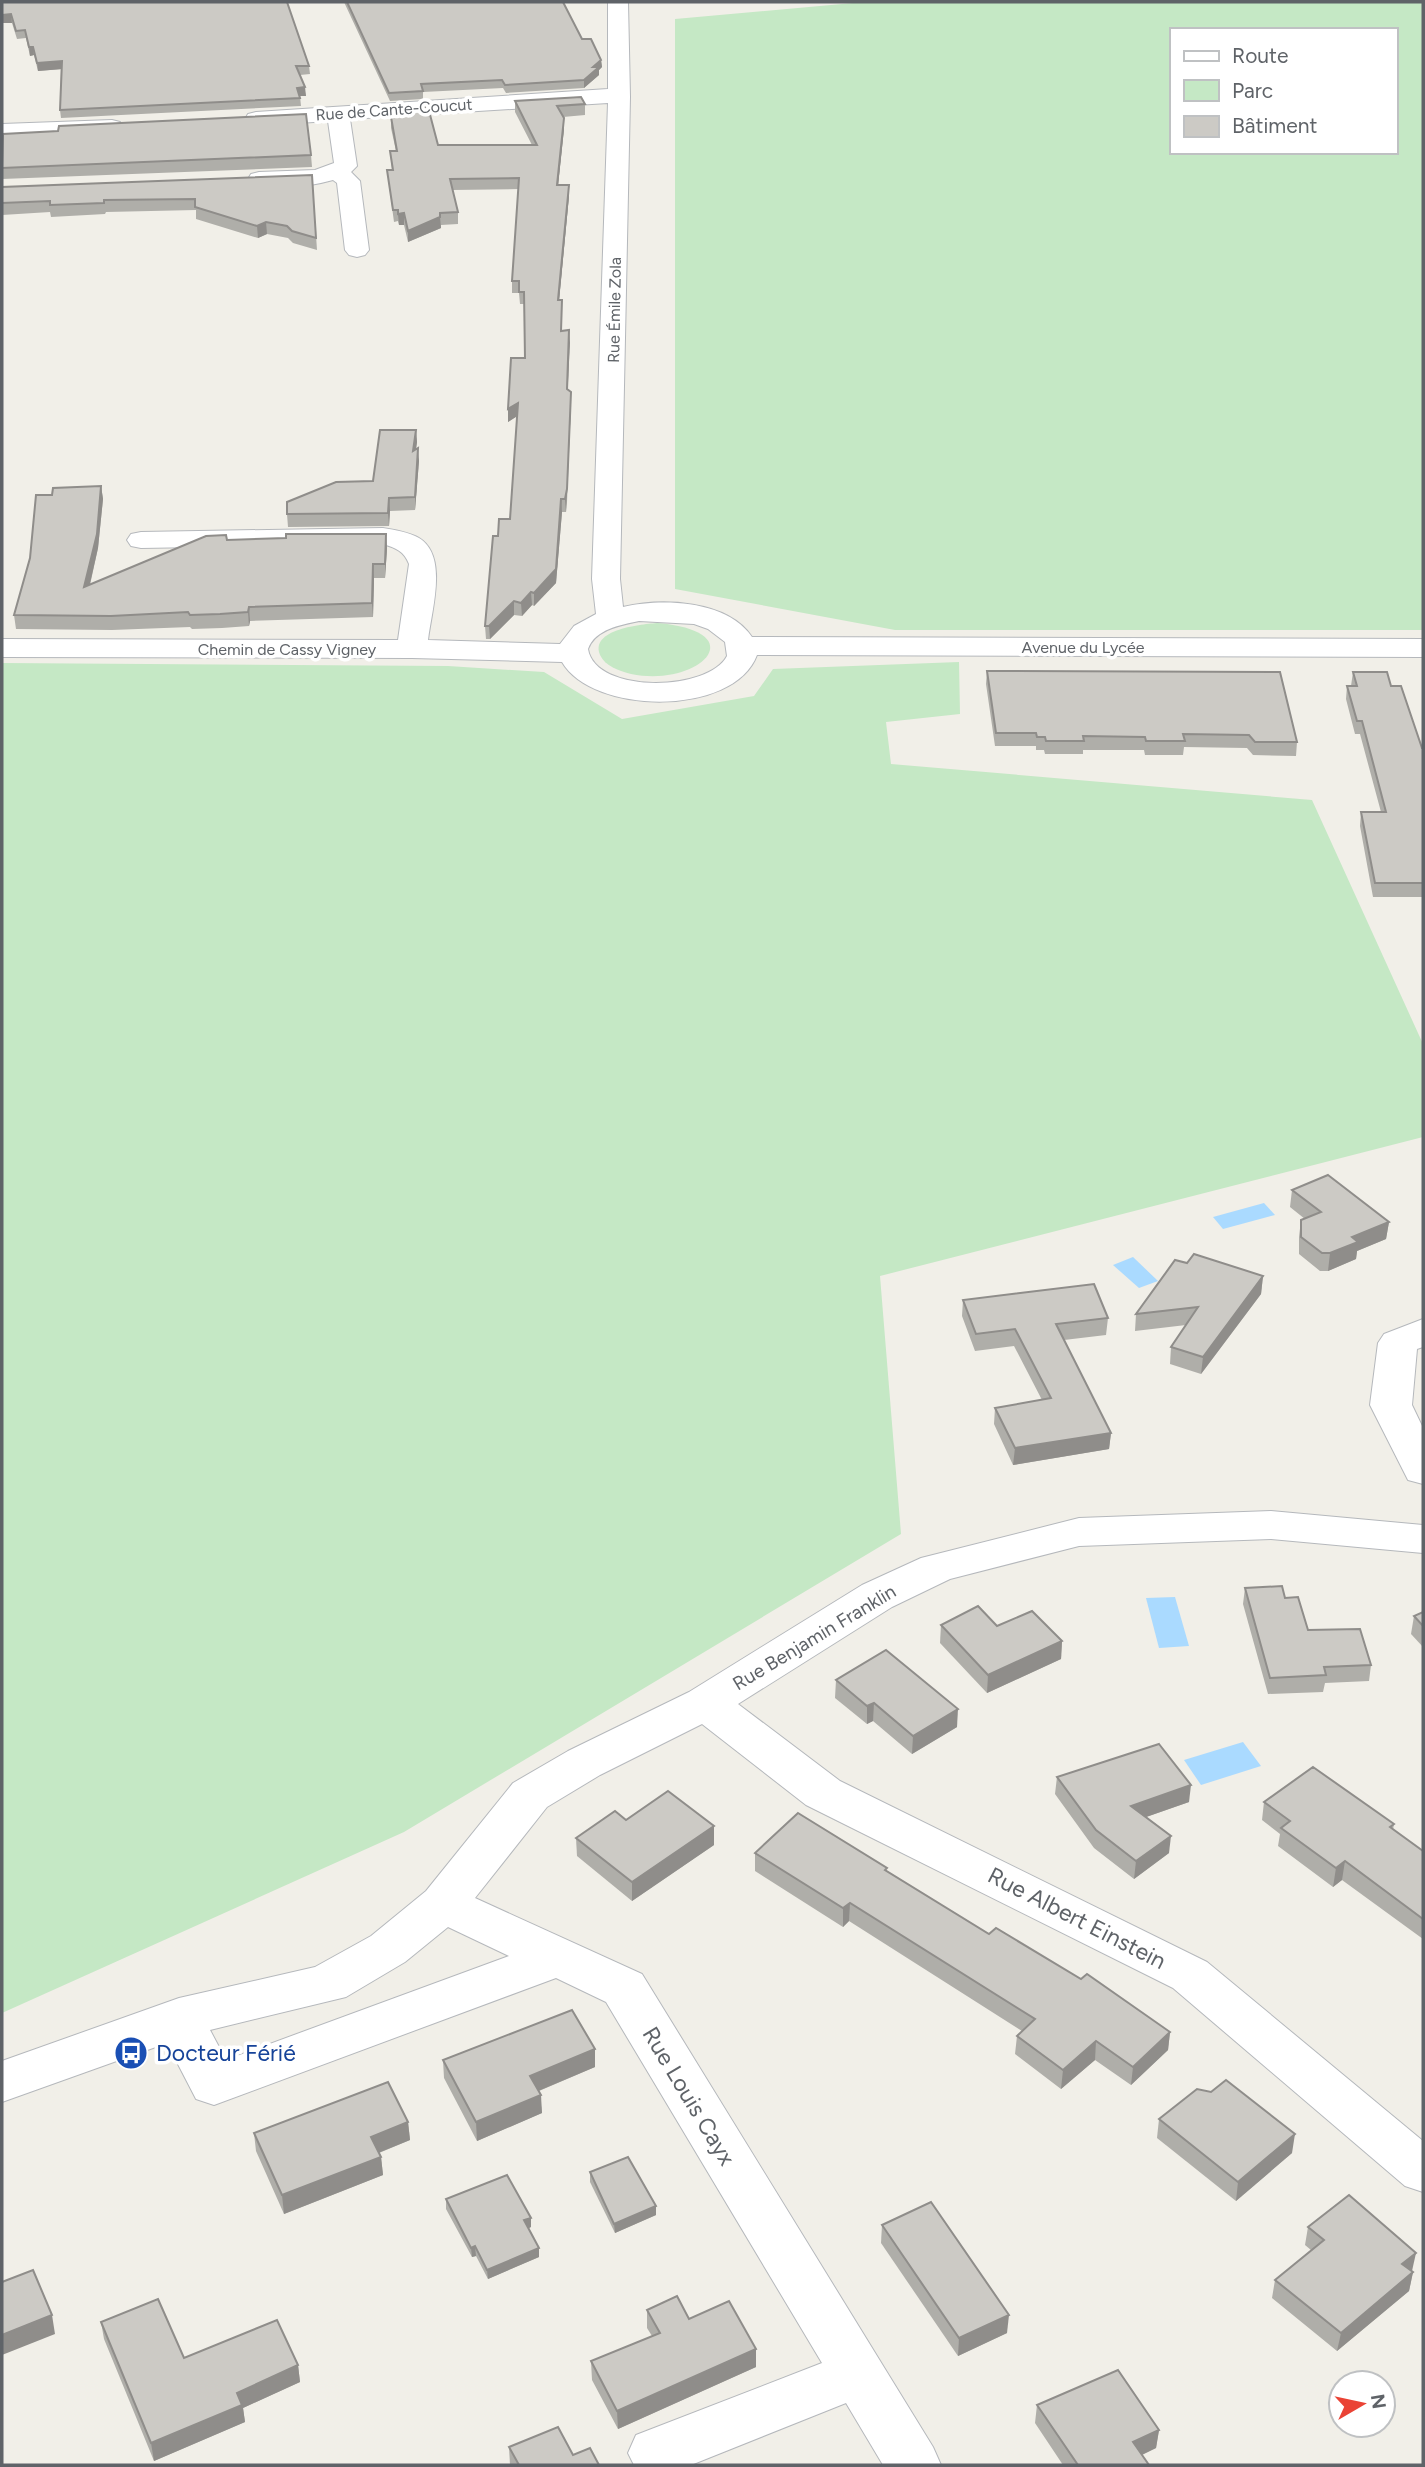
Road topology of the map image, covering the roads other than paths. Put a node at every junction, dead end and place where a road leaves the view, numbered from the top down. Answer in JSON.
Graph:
{"nodes":[{"id":1,"x":618,"y":2,"type":"edge"},
{"id":2,"x":619,"y":97,"type":"junction"},
{"id":3,"x":338,"y":114,"type":"junction"},
{"id":4,"x":232,"y":120,"type":"edge"},
{"id":5,"x":136,"y":126,"type":"edge"},
{"id":6,"x":2,"y":131,"type":"edge"},
{"id":7,"x":337,"y":172,"type":"junction"},
{"id":8,"x":239,"y":180,"type":"edge"},
{"id":9,"x":357,"y":250,"type":"dead end"},
{"id":10,"x":141,"y":540,"type":"dead end"},
{"id":11,"x":613,"y":618,"type":"junction"},
{"id":12,"x":743,"y":646,"type":"junction"},
{"id":13,"x":2,"y":648,"type":"edge"},
{"id":14,"x":1423,"y":648,"type":"edge"},
{"id":15,"x":412,"y":649,"type":"junction"},
{"id":16,"x":573,"y":653,"type":"junction"},
{"id":17,"x":1423,"y":1331,"type":"edge"},
{"id":18,"x":1423,"y":1470,"type":"edge"},
{"id":19,"x":1423,"y":1539,"type":"edge"},
{"id":20,"x":705,"y":1703,"type":"junction"},
{"id":21,"x":443,"y":1904,"type":"junction"},
{"id":22,"x":559,"y":1956,"type":"junction"},
{"id":23,"x":179,"y":2018,"type":"junction"},
{"id":24,"x":2,"y":2082,"type":"edge"},
{"id":25,"x":1423,"y":2171,"type":"edge"},
{"id":26,"x":858,"y":2374,"type":"junction"},
{"id":27,"x":663,"y":2465,"type":"edge"},
{"id":28,"x":914,"y":2465,"type":"edge"}],
"edges":[{"from":1,"to":2,"type":"street","name":"Rue Émile Zola"},
{"from":2,"to":3,"type":"street","name":"Rue de Cante-Coucut"},
{"from":2,"to":11,"type":"street","name":"Rue Émile Zola"},
{"from":3,"to":4,"type":"street","name":"Rue de Cante-Coucut"},
{"from":3,"to":7,"type":"street"},
{"from":5,"to":6,"type":"street"},
{"from":7,"to":8,"type":"street"},
{"from":7,"to":9,"type":"street"},
{"from":10,"to":15,"type":"street"},
{"from":11,"to":12,"type":"street"},
{"from":11,"to":16,"type":"street"},
{"from":12,"to":14,"type":"street","name":"Avenue du Lycée"},
{"from":12,"to":16,"type":"street"},
{"from":13,"to":15,"type":"street","name":"Chemin de Cassy Vigney"},
{"from":15,"to":16,"type":"street","name":"Chemin de Cassy Vigney"},
{"from":17,"to":18,"type":"street"},
{"from":19,"to":20,"type":"street","name":"Rue Benjamin Franklin"},
{"from":20,"to":21,"type":"street","name":"Rue Benjamin Franklin"},
{"from":20,"to":25,"type":"street","name":"Rue Albert Einstein"},
{"from":21,"to":22,"type":"street","name":"Rue Louis Cayx"},
{"from":21,"to":23,"type":"street","name":"Rue Benjamin Franklin"},
{"from":22,"to":23,"type":"street"},
{"from":22,"to":26,"type":"street","name":"Rue Louis Cayx"},
{"from":23,"to":24,"type":"street","name":"Rue Benjamin Franklin"},
{"from":26,"to":27,"type":"street"},
{"from":26,"to":28,"type":"street","name":"Rue Louis Cayx"}]}
